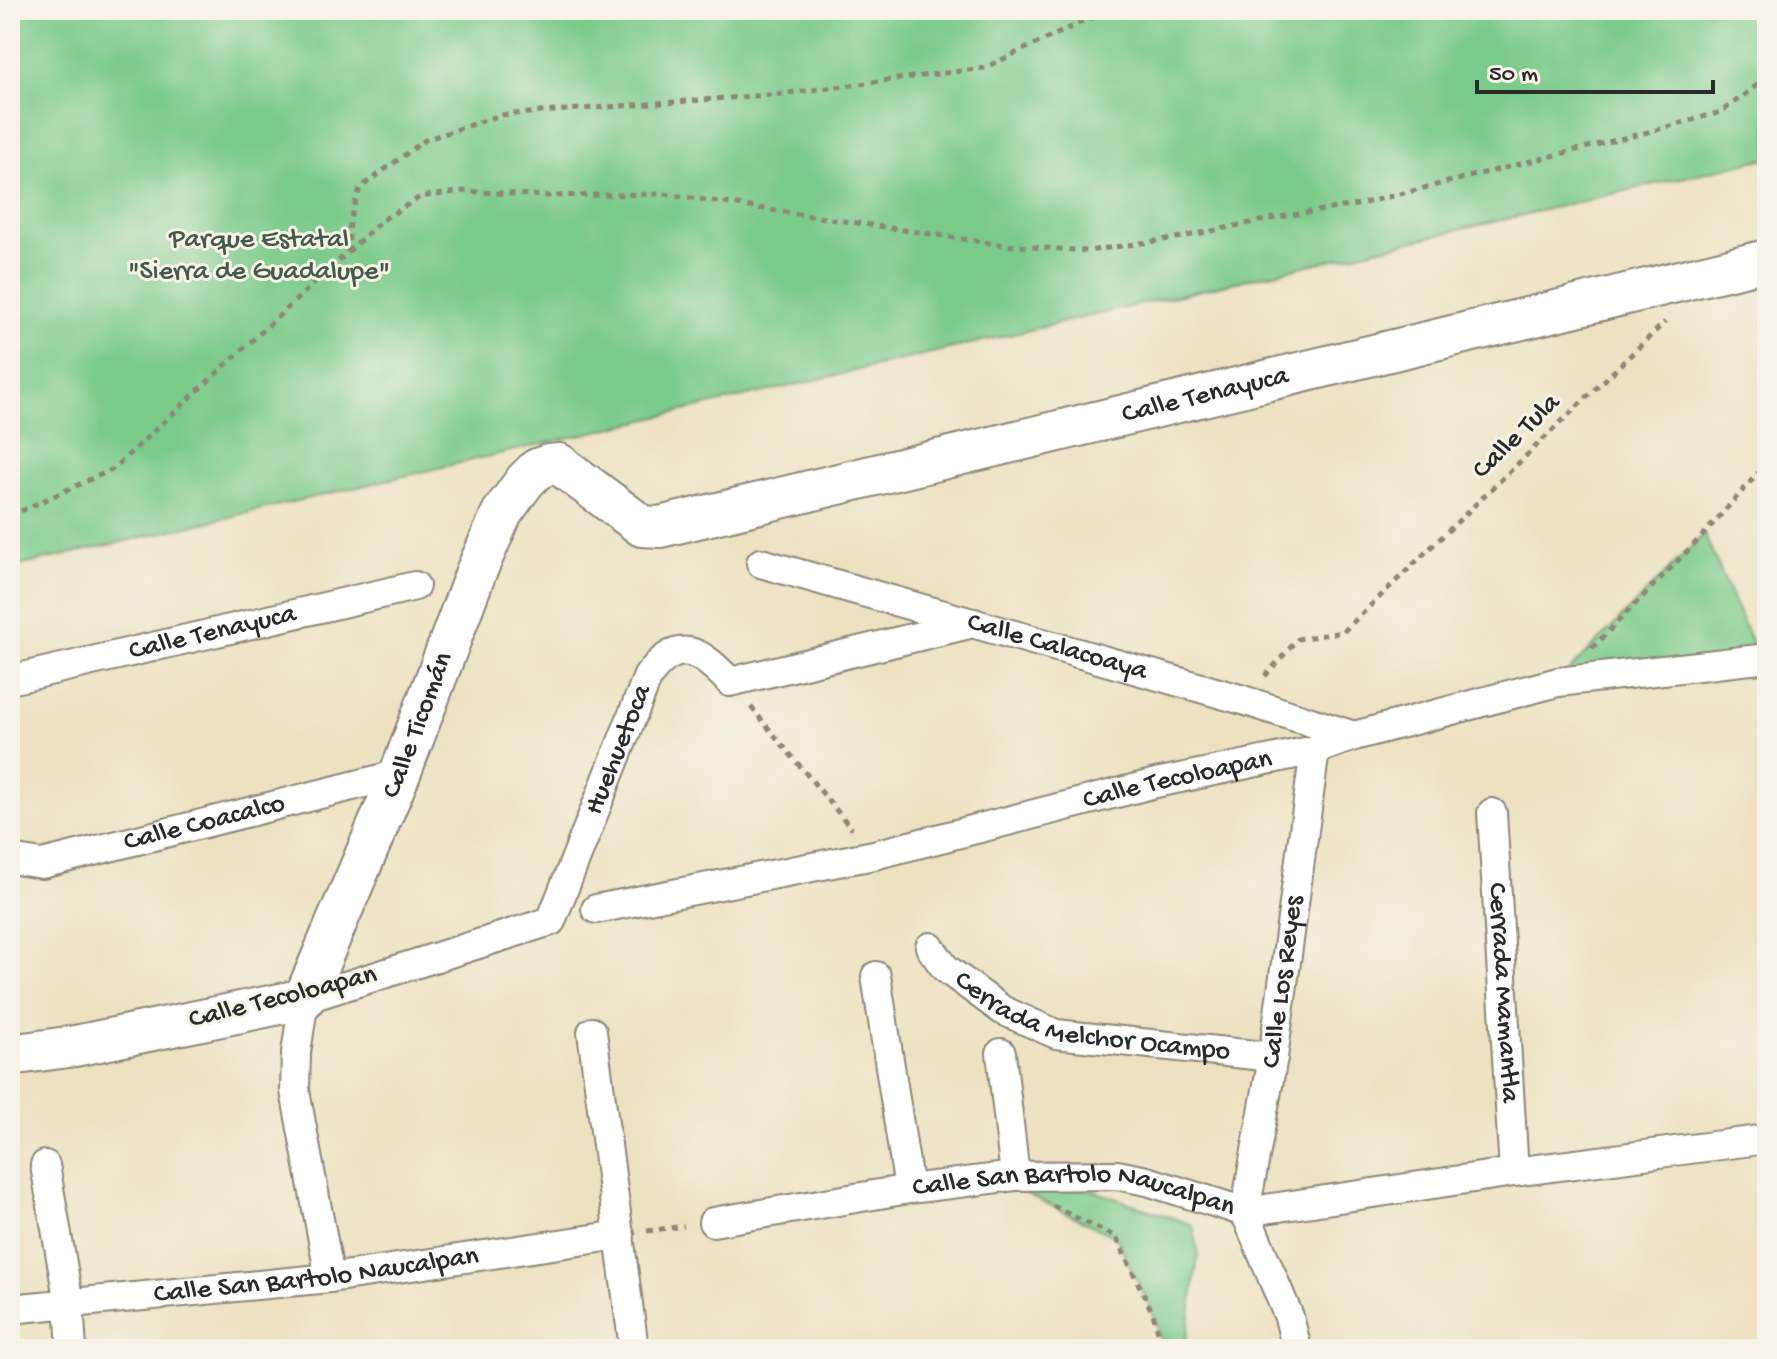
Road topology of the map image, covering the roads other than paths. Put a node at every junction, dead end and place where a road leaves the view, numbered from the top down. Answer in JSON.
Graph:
{"nodes":[{"id":1,"x":1767,"y":260,"type":"edge"},
{"id":2,"x":548,"y":465,"type":"joint"},
{"id":3,"x":761,"y":563,"type":"dead end"},
{"id":4,"x":415,"y":586,"type":"dead end"},
{"id":5,"x":974,"y":623,"type":"junction"},
{"id":6,"x":1759,"y":659,"type":"dead end"},
{"id":7,"x":10,"y":680,"type":"edge"},
{"id":8,"x":1354,"y":736,"type":"junction"},
{"id":9,"x":1315,"y":750,"type":"junction"},
{"id":10,"x":400,"y":774,"type":"junction"},
{"id":11,"x":1492,"y":813,"type":"dead end"},
{"id":12,"x":10,"y":859,"type":"edge"},
{"id":13,"x":596,"y":909,"type":"dead end"},
{"id":14,"x":551,"y":921,"type":"joint"},
{"id":15,"x":930,"y":947,"type":"dead end"},
{"id":16,"x":876,"y":976,"type":"dead end"},
{"id":17,"x":304,"y":999,"type":"junction"},
{"id":18,"x":592,"y":1032,"type":"dead end"},
{"id":19,"x":1001,"y":1053,"type":"dead end"},
{"id":20,"x":10,"y":1055,"type":"edge"},
{"id":21,"x":1273,"y":1057,"type":"junction"},
{"id":22,"x":1767,"y":1139,"type":"edge"},
{"id":23,"x":45,"y":1165,"type":"dead end"},
{"id":24,"x":1514,"y":1172,"type":"junction"},
{"id":25,"x":1015,"y":1176,"type":"junction"},
{"id":26,"x":909,"y":1189,"type":"junction"},
{"id":27,"x":1245,"y":1212,"type":"junction"},
{"id":28,"x":713,"y":1222,"type":"road end"},
{"id":29,"x":620,"y":1235,"type":"junction"},
{"id":30,"x":330,"y":1278,"type":"junction"},
{"id":31,"x":69,"y":1304,"type":"junction"},
{"id":32,"x":10,"y":1309,"type":"edge"},
{"id":33,"x":72,"y":1349,"type":"edge"},
{"id":34,"x":634,"y":1349,"type":"edge"},
{"id":35,"x":1297,"y":1349,"type":"edge"}],
"edges":[{"from":1,"to":2,"type":"street","name":"Calle Tenayuca"},
{"from":2,"to":10,"type":"street","name":"Calle Ticomán"},
{"from":3,"to":5,"type":"street","name":"Calle Calacoaya"},
{"from":4,"to":7,"type":"street","name":"Calle Tenayuca"},
{"from":5,"to":8,"type":"street","name":"Calle Calacoaya"},
{"from":5,"to":14,"type":"street","name":"Huehuetoca"},
{"from":6,"to":8,"type":"street","name":"Calle Tecoloapan"},
{"from":8,"to":9,"type":"street","name":"Calle Tecoloapan"},
{"from":9,"to":13,"type":"street","name":"Calle Tecoloapan"},
{"from":9,"to":21,"type":"street","name":"Calle Los Reyes"},
{"from":10,"to":12,"type":"street","name":"Calle Coacalco"},
{"from":10,"to":17,"type":"street","name":"Calle Ticomán"},
{"from":11,"to":24,"type":"street","name":"Cerrada Mamantla"},
{"from":14,"to":17,"type":"street","name":"Calle Tecoloapan"},
{"from":15,"to":21,"type":"street","name":"Cerrada Melchor Ocampo"},
{"from":16,"to":26,"type":"street"},
{"from":17,"to":20,"type":"street","name":"Calle Tecoloapan"},
{"from":17,"to":30,"type":"street"},
{"from":18,"to":29,"type":"street"},
{"from":19,"to":25,"type":"street"},
{"from":21,"to":27,"type":"street","name":"Calle Los Reyes"},
{"from":22,"to":24,"type":"street","name":"Calle San Bartolo Naucalpan"},
{"from":23,"to":31,"type":"street"},
{"from":24,"to":27,"type":"street","name":"Calle San Bartolo Naucalpan"},
{"from":25,"to":26,"type":"street","name":"Calle San Bartolo Naucalpan"},
{"from":25,"to":27,"type":"street","name":"Calle San Bartolo Naucalpan"},
{"from":26,"to":28,"type":"street","name":"Calle San Bartolo Naucalpan"},
{"from":27,"to":35,"type":"street"},
{"from":29,"to":30,"type":"street","name":"Calle San Bartolo Naucalpan"},
{"from":29,"to":34,"type":"street"},
{"from":30,"to":31,"type":"street","name":"Calle San Bartolo Naucalpan"},
{"from":31,"to":32,"type":"street","name":"Calle San Bartolo Naucalpan"},
{"from":31,"to":33,"type":"street"}]}
